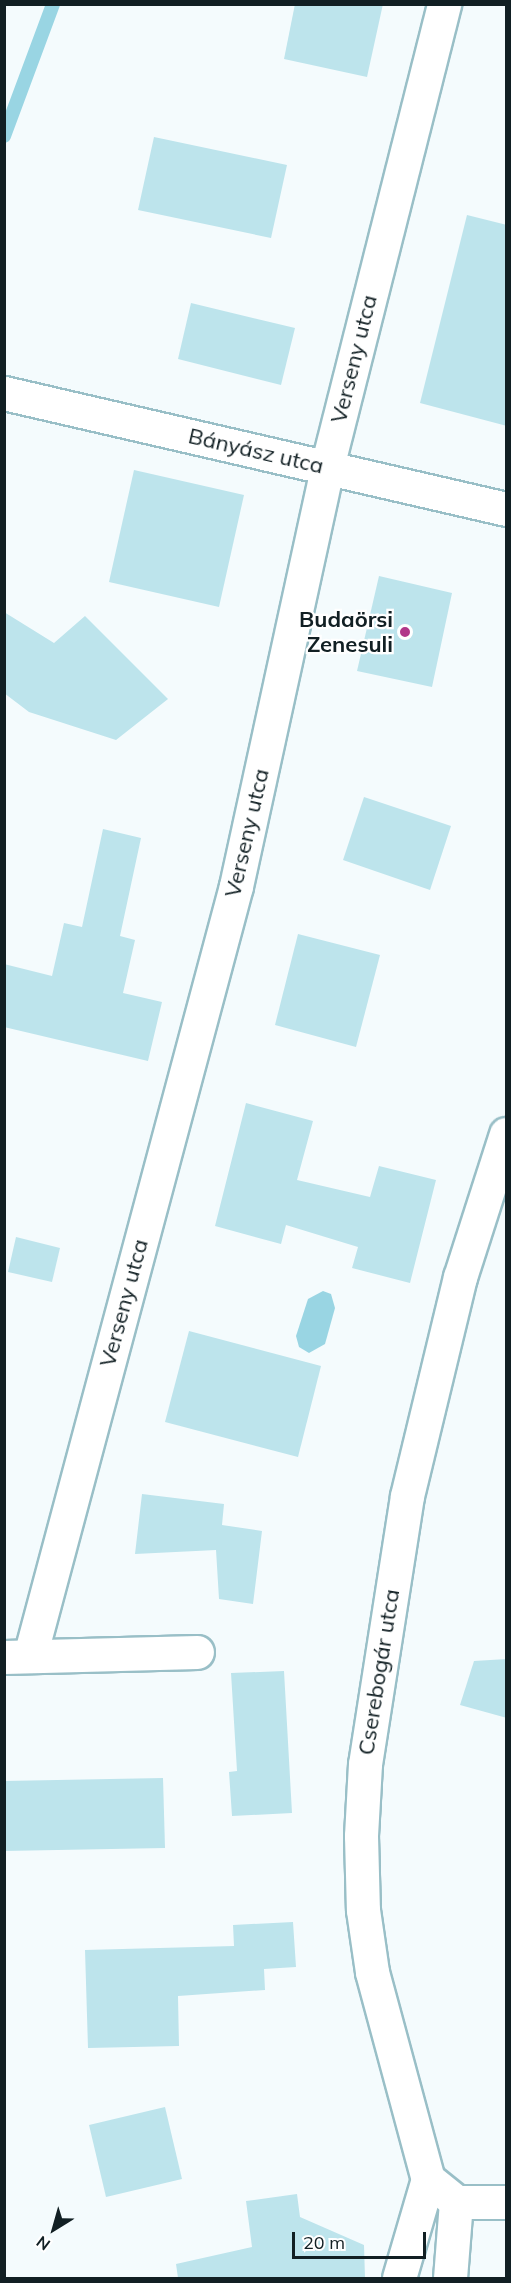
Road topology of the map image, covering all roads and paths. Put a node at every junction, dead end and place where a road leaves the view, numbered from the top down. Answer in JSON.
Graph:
{"nodes":[{"id":1,"x":444,"y":4,"type":"edge"},
{"id":2,"x":4,"y":393,"type":"edge"},
{"id":3,"x":327,"y":467,"type":"junction"},
{"id":4,"x":507,"y":509,"type":"edge"},
{"id":5,"x":507,"y":1134,"type":"edge"},
{"id":6,"x":197,"y":1652,"type":"dead end"},
{"id":7,"x":17,"y":1657,"type":"edge"},
{"id":8,"x":428,"y":2179,"type":"junction"},
{"id":9,"x":456,"y":2202,"type":"junction"},
{"id":10,"x":507,"y":2202,"type":"edge"},
{"id":11,"x":399,"y":2278,"type":"edge"},
{"id":12,"x":450,"y":2278,"type":"edge"}],
"edges":[{"from":1,"to":3,"type":"street","name":"Verseny utca"},
{"from":2,"to":3,"type":"street","name":"Bányász utca"},
{"from":3,"to":4,"type":"street","name":"Bányász utca"},
{"from":3,"to":7,"type":"street","name":"Verseny utca"},
{"from":5,"to":8,"type":"street","name":"Cserebogár utca"},
{"from":6,"to":7,"type":"street","name":"Verseny utca"},
{"from":8,"to":9,"type":"street"},
{"from":8,"to":11,"type":"street"},
{"from":9,"to":10,"type":"street"},
{"from":9,"to":12,"type":"street"}]}
